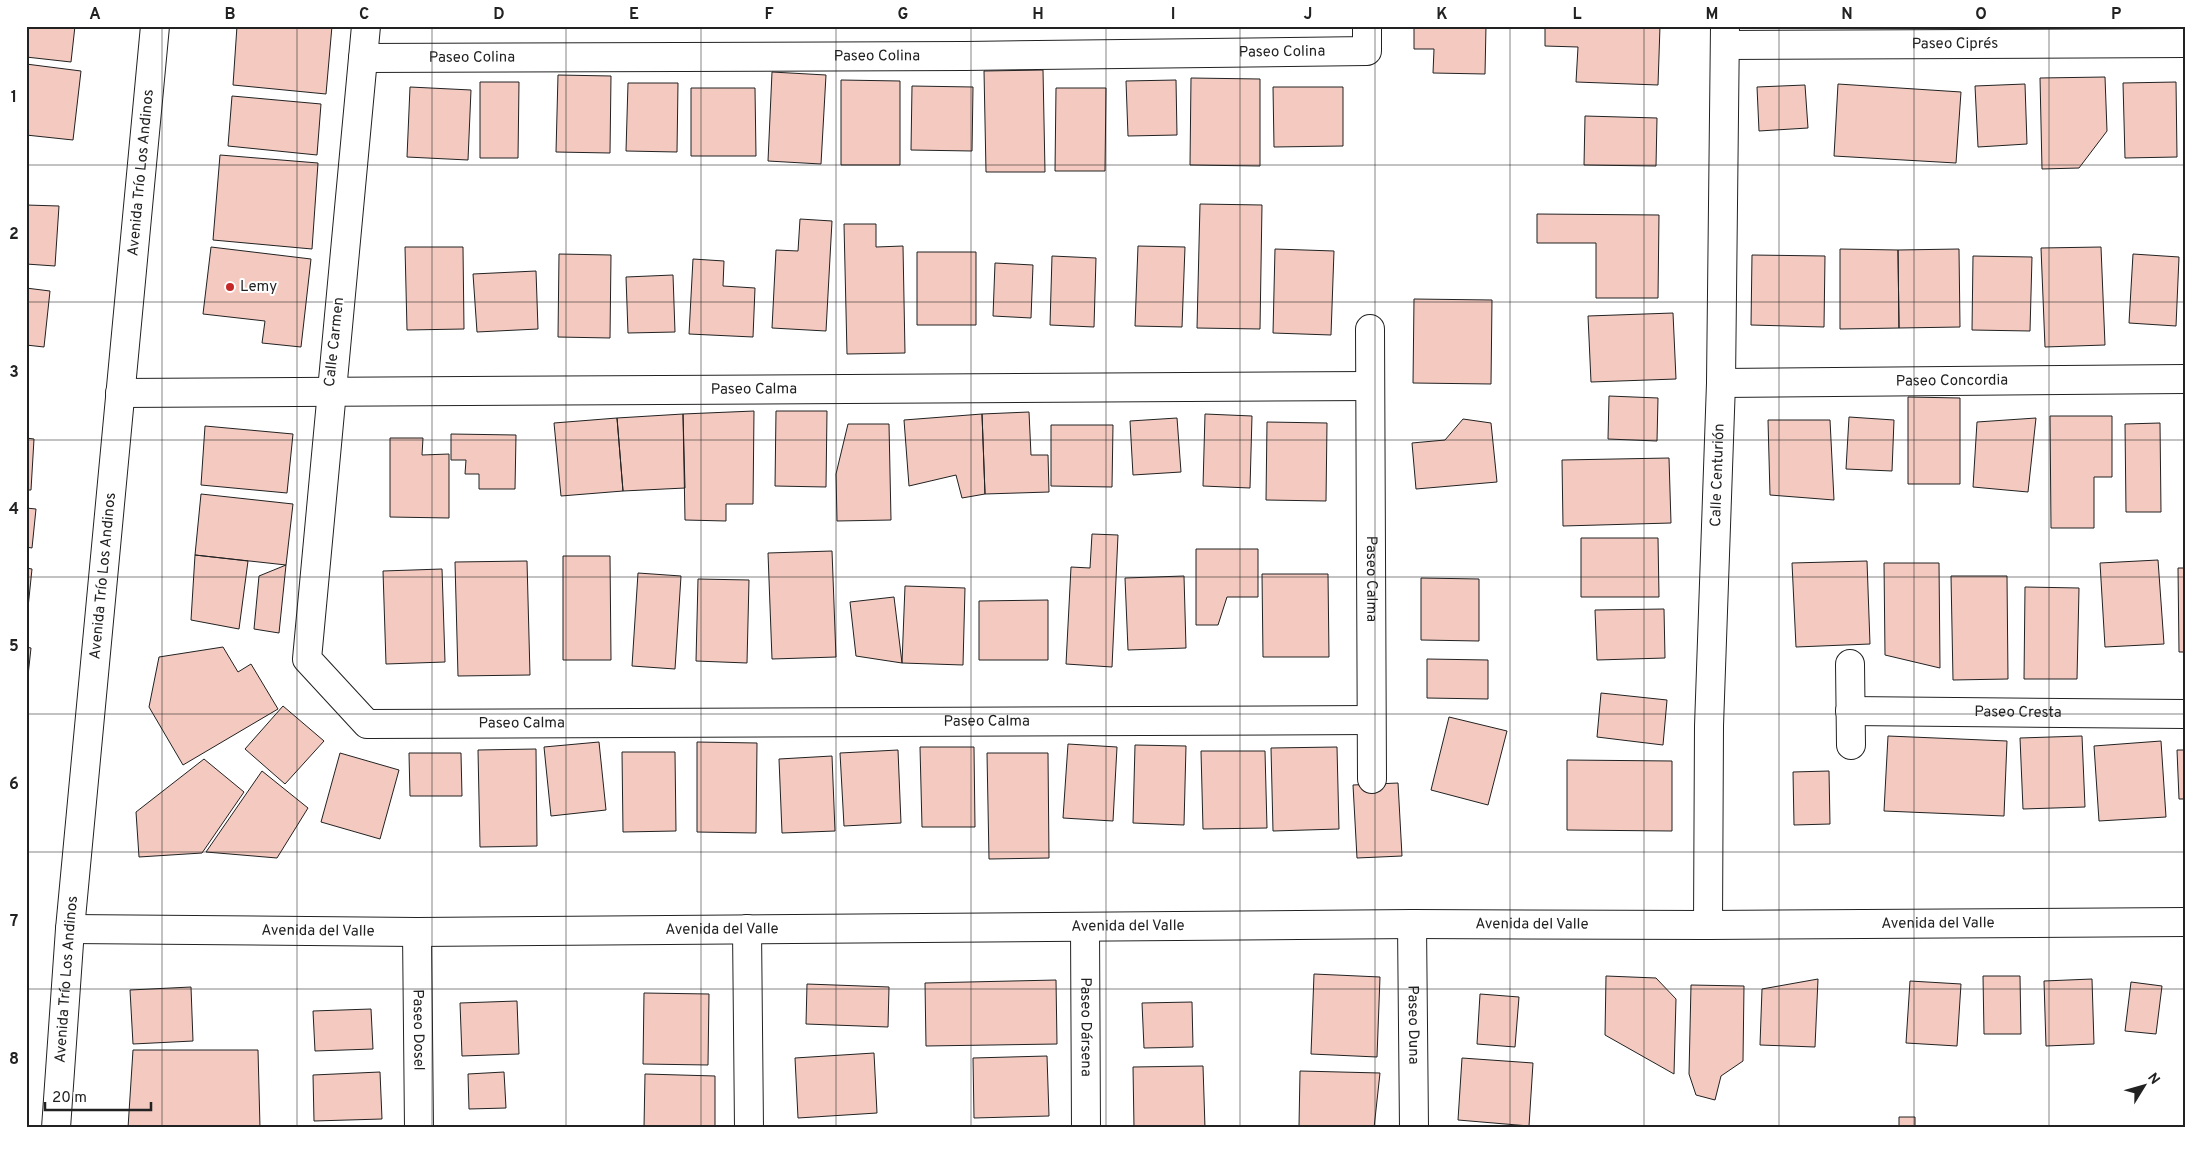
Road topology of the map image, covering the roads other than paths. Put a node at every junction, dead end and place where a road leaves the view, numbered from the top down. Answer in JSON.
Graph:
{"nodes":[{"id":1,"x":155,"y":26,"type":"edge"},
{"id":2,"x":366,"y":26,"type":"edge"},
{"id":3,"x":1367,"y":26,"type":"edge"},
{"id":4,"x":1725,"y":36,"type":"edge"},
{"id":5,"x":2185,"y":43,"type":"edge"},
{"id":6,"x":363,"y":58,"type":"junction"},
{"id":7,"x":1370,"y":329,"type":"dead end"},
{"id":8,"x":2185,"y":379,"type":"edge"},
{"id":9,"x":1721,"y":383,"type":"junction"},
{"id":10,"x":1370,"y":386,"type":"junction"},
{"id":11,"x":330,"y":392,"type":"junction"},
{"id":12,"x":120,"y":393,"type":"junction"},
{"id":13,"x":307,"y":659,"type":"joint"},
{"id":14,"x":1850,"y":664,"type":"dead end"},
{"id":15,"x":1850,"y":711,"type":"junction"},
{"id":16,"x":2185,"y":714,"type":"edge"},
{"id":17,"x":1371,"y":720,"type":"junction"},
{"id":18,"x":1851,"y":746,"type":"dead end"},
{"id":19,"x":1372,"y":779,"type":"dead end"},
{"id":20,"x":2185,"y":922,"type":"edge"},
{"id":21,"x":1412,"y":924,"type":"junction"},
{"id":22,"x":1708,"y":925,"type":"junction"},
{"id":23,"x":1085,"y":926,"type":"junction"},
{"id":24,"x":70,"y":929,"type":"junction"},
{"id":25,"x":747,"y":929,"type":"junction"},
{"id":26,"x":417,"y":932,"type":"junction"},
{"id":27,"x":56,"y":1128,"type":"edge"},
{"id":28,"x":418,"y":1128,"type":"edge"},
{"id":29,"x":749,"y":1128,"type":"edge"},
{"id":30,"x":1086,"y":1128,"type":"edge"},
{"id":31,"x":1414,"y":1128,"type":"edge"}],
"edges":[{"from":1,"to":12,"type":"street","name":"Avenida Trío Los Andinos"},
{"from":2,"to":6,"type":"street","name":"Calle Carmen"},
{"from":3,"to":6,"type":"street","name":"Paseo Colina"},
{"from":4,"to":5,"type":"street","name":"Paseo Ciprés"},
{"from":4,"to":9,"type":"street","name":"Calle Centurión"},
{"from":6,"to":11,"type":"street","name":"Calle Carmen"},
{"from":7,"to":10,"type":"street"},
{"from":8,"to":9,"type":"street","name":"Paseo Concordia"},
{"from":9,"to":22,"type":"street","name":"Calle Centurión"},
{"from":10,"to":11,"type":"street","name":"Paseo Calma"},
{"from":10,"to":17,"type":"street","name":"Paseo Calma"},
{"from":11,"to":12,"type":"street","name":"Paseo Calma"},
{"from":11,"to":13,"type":"street","name":"Calle Carmen"},
{"from":12,"to":24,"type":"street","name":"Avenida Trío Los Andinos"},
{"from":13,"to":17,"type":"street","name":"Paseo Calma"},
{"from":14,"to":15,"type":"street"},
{"from":15,"to":16,"type":"street","name":"Paseo Cresta"},
{"from":15,"to":18,"type":"street"},
{"from":17,"to":19,"type":"street"},
{"from":20,"to":22,"type":"street","name":"Avenida del Valle"},
{"from":21,"to":22,"type":"street","name":"Avenida del Valle"},
{"from":21,"to":23,"type":"street","name":"Avenida del Valle"},
{"from":21,"to":31,"type":"street","name":"Paseo Duna"},
{"from":23,"to":25,"type":"street","name":"Avenida del Valle"},
{"from":23,"to":30,"type":"street","name":"Paseo Dársena"},
{"from":24,"to":26,"type":"street","name":"Avenida del Valle"},
{"from":24,"to":27,"type":"street","name":"Avenida Trío Los Andinos"},
{"from":25,"to":26,"type":"street","name":"Avenida del Valle"},
{"from":25,"to":29,"type":"street"},
{"from":26,"to":28,"type":"street","name":"Paseo Dosel"}]}
